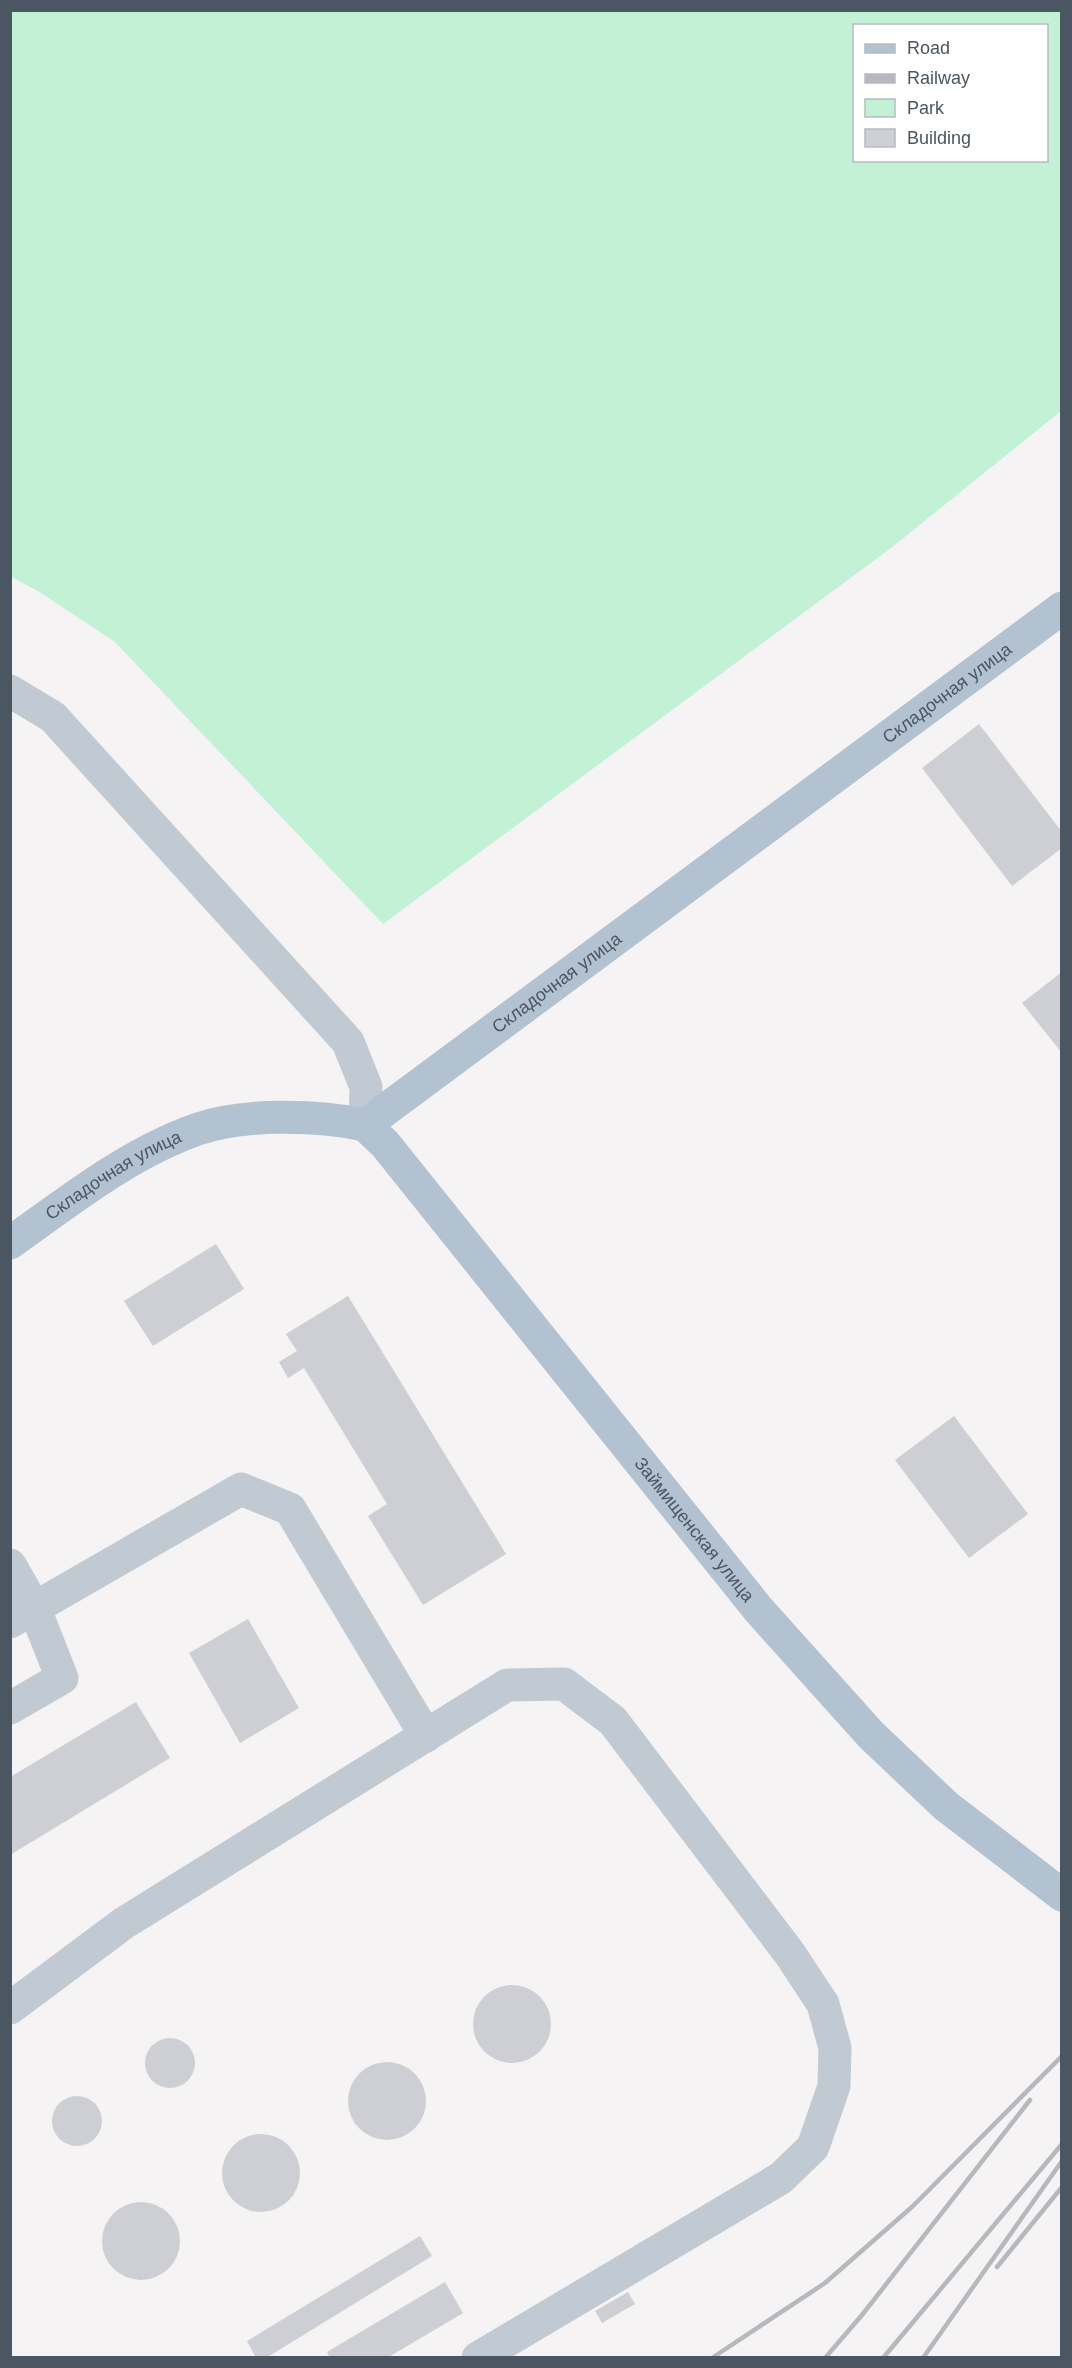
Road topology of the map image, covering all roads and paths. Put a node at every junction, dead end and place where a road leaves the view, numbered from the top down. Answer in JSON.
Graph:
{"nodes":[{"id":1,"x":1062,"y":608,"type":"edge"},
{"id":2,"x":10,"y":692,"type":"edge"},
{"id":3,"x":365,"y":1125,"type":"junction"},
{"id":4,"x":10,"y":1243,"type":"edge"},
{"id":5,"x":10,"y":1565,"type":"edge"},
{"id":6,"x":22,"y":1614,"type":"edge"},
{"id":7,"x":10,"y":1708,"type":"edge"},
{"id":8,"x":426,"y":1736,"type":"junction"},
{"id":9,"x":1062,"y":1895,"type":"edge"},
{"id":10,"x":10,"y":2008,"type":"edge"},
{"id":11,"x":478,"y":2358,"type":"edge"}],
"edges":[{"from":1,"to":3,"type":"main road","name":"Складочная улица"},
{"from":2,"to":3,"type":"lane"},
{"from":3,"to":4,"type":"main road","name":"Складочная улица"},
{"from":3,"to":9,"type":"main road","name":"Займищенская улица"},
{"from":5,"to":6,"type":"lane"},
{"from":6,"to":7,"type":"lane"},
{"from":6,"to":8,"type":"lane"},
{"from":8,"to":10,"type":"lane"},
{"from":8,"to":11,"type":"lane"}]}
